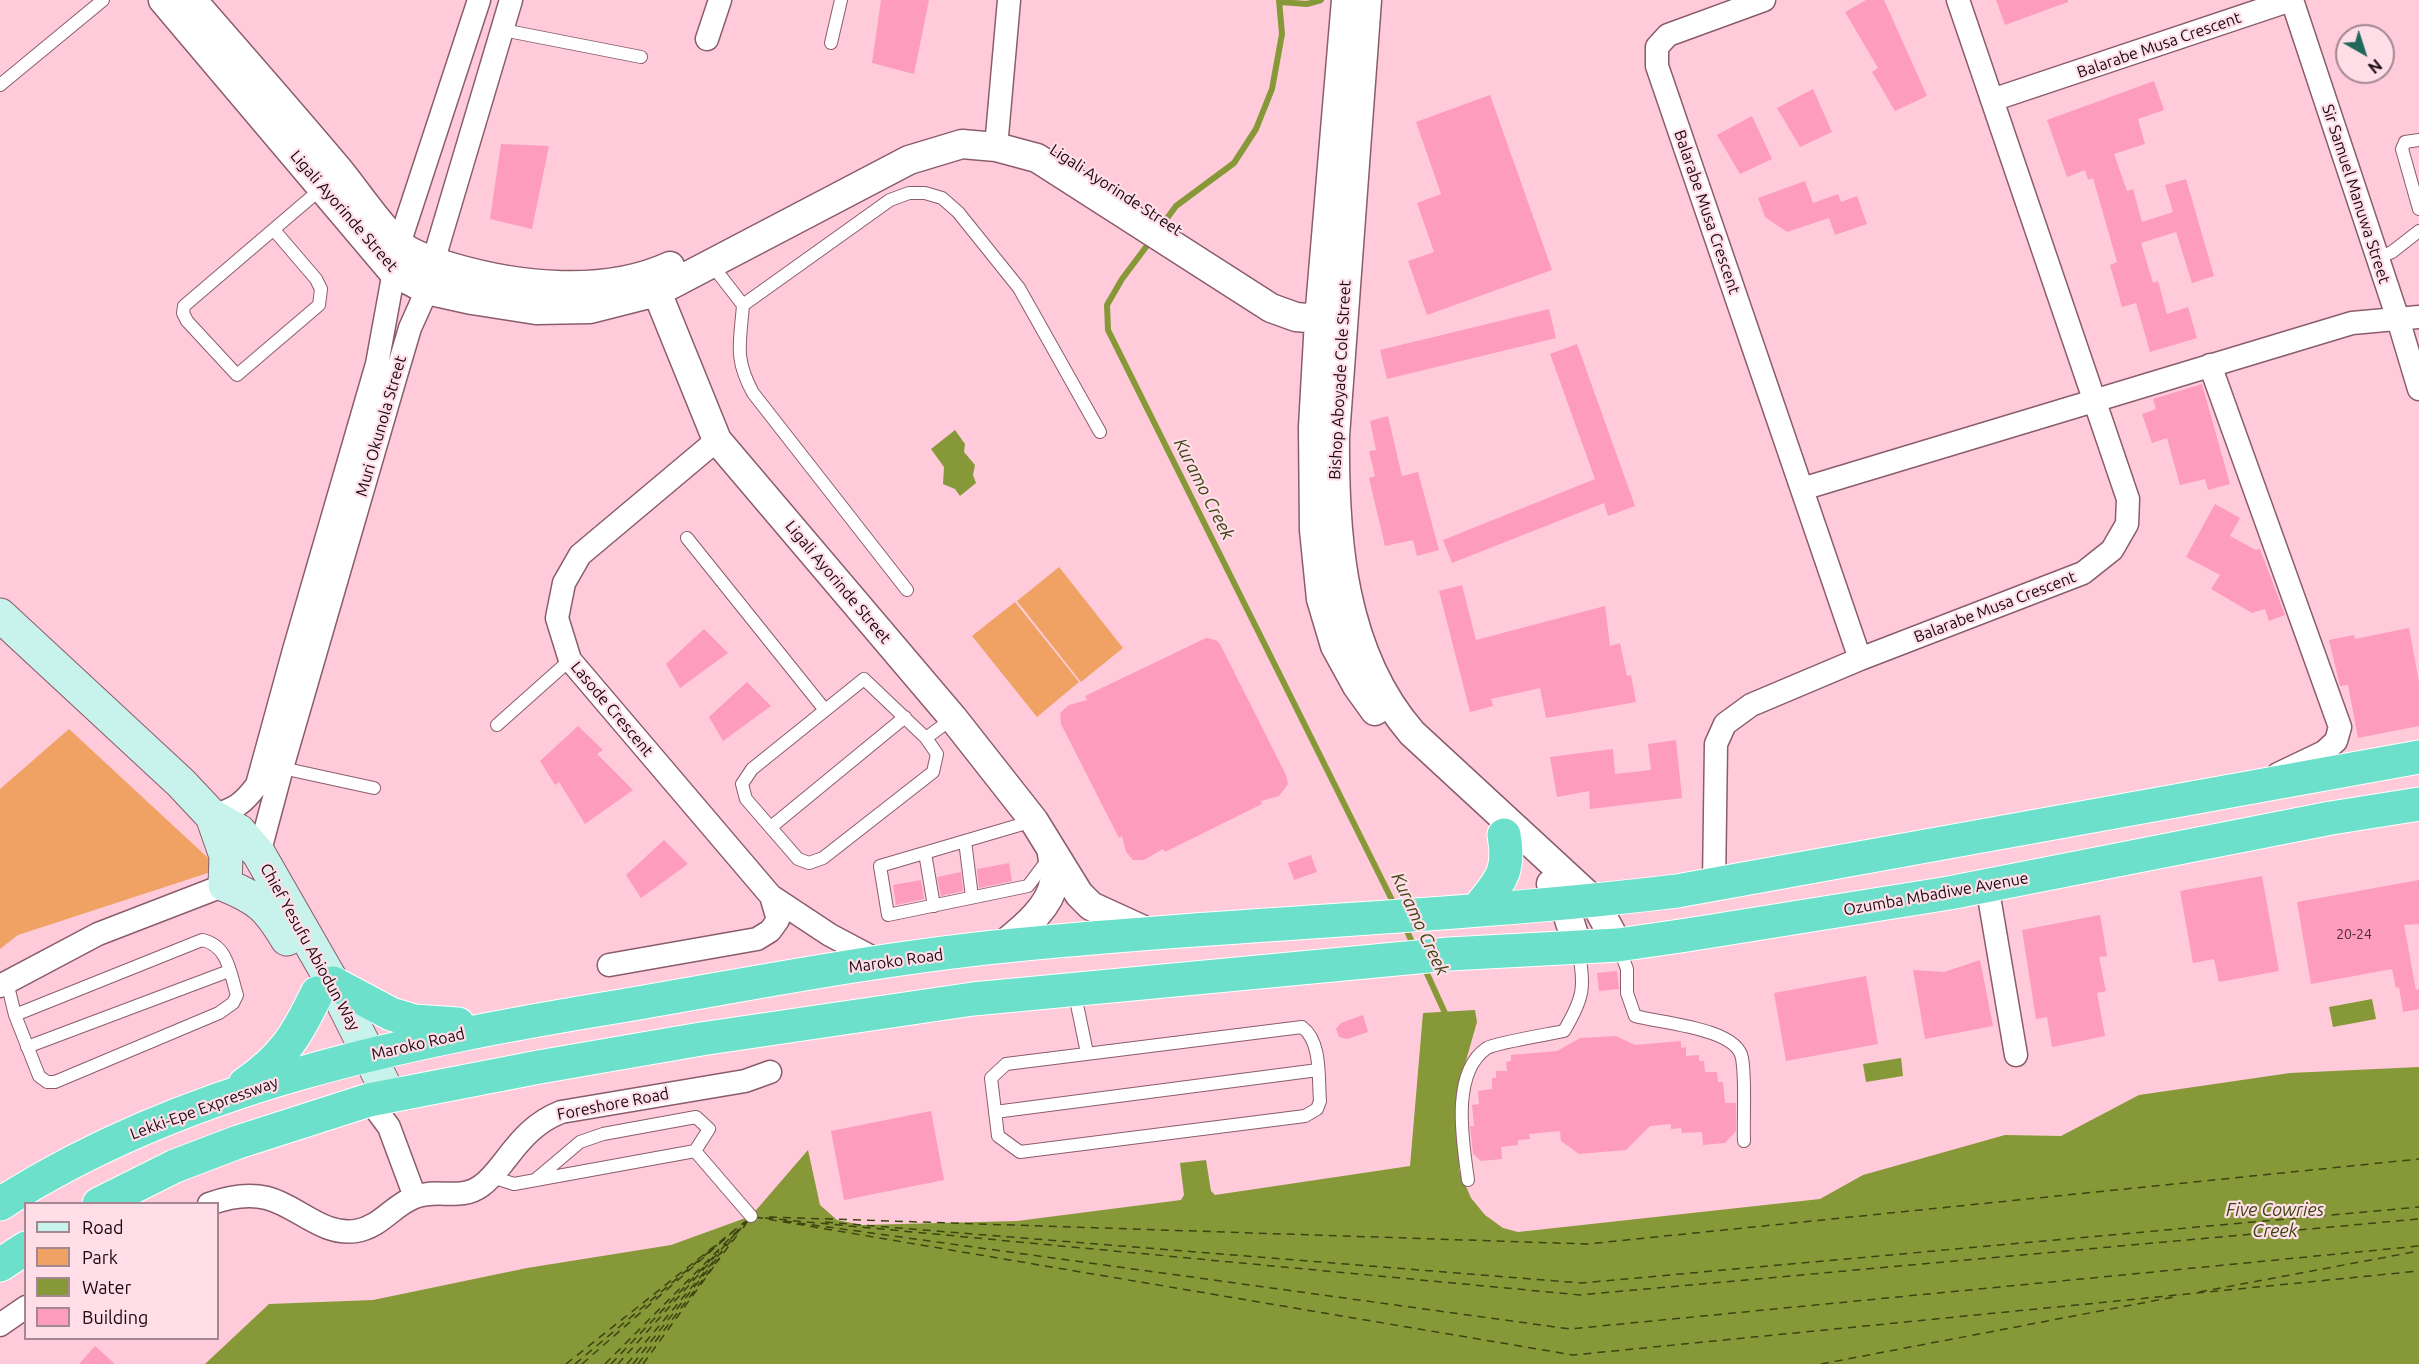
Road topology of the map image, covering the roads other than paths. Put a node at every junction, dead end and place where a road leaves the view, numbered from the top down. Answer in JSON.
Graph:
{"nodes":[{"id":1,"x":104,"y":0,"type":"edge"},
{"id":2,"x":163,"y":0,"type":"edge"},
{"id":3,"x":192,"y":0,"type":"edge"},
{"id":4,"x":479,"y":0,"type":"edge"},
{"id":5,"x":511,"y":0,"type":"edge"},
{"id":6,"x":720,"y":0,"type":"edge"},
{"id":7,"x":842,"y":0,"type":"edge"},
{"id":8,"x":1009,"y":0,"type":"edge"},
{"id":9,"x":1346,"y":0,"type":"edge"},
{"id":10,"x":1367,"y":0,"type":"edge"},
{"id":11,"x":1764,"y":0,"type":"edge"},
{"id":12,"x":1958,"y":0,"type":"edge"},
{"id":13,"x":2291,"y":0,"type":"edge"},
{"id":14,"x":503,"y":30,"type":"junction"},
{"id":15,"x":707,"y":39,"type":"dead end"},
{"id":16,"x":831,"y":42,"type":"dead end"},
{"id":17,"x":641,"y":57,"type":"dead end"},
{"id":18,"x":0,"y":85,"type":"edge"},
{"id":19,"x":1992,"y":100,"type":"junction"},
{"id":20,"x":997,"y":139,"type":"junction"},
{"id":21,"x":2419,"y":140,"type":"edge"},
{"id":22,"x":322,"y":188,"type":"junction"},
{"id":23,"x":2419,"y":209,"type":"edge"},
{"id":24,"x":274,"y":230,"type":"junction"},
{"id":25,"x":2419,"y":231,"type":"edge"},
{"id":26,"x":399,"y":244,"type":"junction"},
{"id":27,"x":2378,"y":258,"type":"junction"},
{"id":28,"x":433,"y":262,"type":"junction"},
{"id":29,"x":712,"y":265,"type":"junction"},
{"id":30,"x":393,"y":272,"type":"junction"},
{"id":31,"x":655,"y":283,"type":"junction"},
{"id":32,"x":427,"y":290,"type":"junction"},
{"id":33,"x":743,"y":305,"type":"junction"},
{"id":34,"x":1331,"y":312,"type":"junction"},
{"id":35,"x":2409,"y":318,"type":"edge"},
{"id":36,"x":2210,"y":365,"type":"junction"},
{"id":37,"x":2419,"y":389,"type":"edge"},
{"id":38,"x":2095,"y":401,"type":"junction"},
{"id":39,"x":1100,"y":432,"type":"dead end"},
{"id":40,"x":717,"y":440,"type":"junction"},
{"id":41,"x":1802,"y":489,"type":"junction"},
{"id":42,"x":687,"y":538,"type":"dead end"},
{"id":43,"x":907,"y":590,"type":"dead end"},
{"id":44,"x":0,"y":615,"type":"edge"},
{"id":45,"x":1860,"y":659,"type":"junction"},
{"id":46,"x":570,"y":660,"type":"junction"},
{"id":47,"x":825,"y":710,"type":"junction"},
{"id":48,"x":905,"y":717,"type":"junction"},
{"id":49,"x":953,"y":718,"type":"junction"},
{"id":50,"x":497,"y":724,"type":"dead end"},
{"id":51,"x":926,"y":738,"type":"junction"},
{"id":52,"x":2419,"y":758,"type":"edge"},
{"id":53,"x":282,"y":768,"type":"junction"},
{"id":54,"x":2253,"y":787,"type":"junction"},
{"id":55,"x":374,"y":788,"type":"dead end"},
{"id":56,"x":2419,"y":804,"type":"edge"},
{"id":57,"x":212,"y":816,"type":"junction"},
{"id":58,"x":1034,"y":821,"type":"junction"},
{"id":59,"x":771,"y":827,"type":"junction"},
{"id":60,"x":1504,"y":835,"type":"junction"},
{"id":61,"x":965,"y":841,"type":"junction"},
{"id":62,"x":926,"y":852,"type":"junction"},
{"id":63,"x":259,"y":854,"type":"junction"},
{"id":64,"x":1052,"y":854,"type":"junction"},
{"id":65,"x":1714,"y":884,"type":"junction"},
{"id":66,"x":225,"y":885,"type":"junction"},
{"id":67,"x":1987,"y":885,"type":"junction"},
{"id":68,"x":771,"y":896,"type":"junction"},
{"id":69,"x":972,"y":897,"type":"junction"},
{"id":70,"x":1579,"y":902,"type":"junction"},
{"id":71,"x":934,"y":906,"type":"junction"},
{"id":72,"x":1464,"y":911,"type":"junction"},
{"id":73,"x":1150,"y":933,"type":"junction"},
{"id":74,"x":1617,"y":945,"type":"junction"},
{"id":75,"x":1002,"y":946,"type":"junction"},
{"id":76,"x":1578,"y":948,"type":"junction"},
{"id":77,"x":882,"y":962,"type":"junction"},
{"id":78,"x":609,"y":965,"type":"dead end"},
{"id":79,"x":229,"y":970,"type":"junction"},
{"id":80,"x":3,"y":984,"type":"edge"},
{"id":81,"x":325,"y":988,"type":"junction"},
{"id":82,"x":1074,"y":989,"type":"junction"},
{"id":83,"x":15,"y":1015,"type":"junction"},
{"id":84,"x":502,"y":1025,"type":"junction"},
{"id":85,"x":27,"y":1047,"type":"junction"},
{"id":86,"x":1087,"y":1053,"type":"junction"},
{"id":87,"x":2016,"y":1055,"type":"dead end"},
{"id":88,"x":359,"y":1057,"type":"junction"},
{"id":89,"x":1318,"y":1070,"type":"junction"},
{"id":90,"x":770,"y":1072,"type":"dead end"},
{"id":91,"x":225,"y":1097,"type":"junction"},
{"id":92,"x":383,"y":1107,"type":"junction"},
{"id":93,"x":995,"y":1112,"type":"junction"},
{"id":94,"x":1744,"y":1141,"type":"dead end"},
{"id":95,"x":695,"y":1151,"type":"junction"},
{"id":96,"x":492,"y":1177,"type":"junction"},
{"id":97,"x":1468,"y":1179,"type":"dead end"},
{"id":98,"x":533,"y":1181,"type":"junction"},
{"id":99,"x":415,"y":1197,"type":"junction"},
{"id":100,"x":101,"y":1202,"type":"edge"},
{"id":101,"x":213,"y":1202,"type":"edge"},
{"id":102,"x":0,"y":1204,"type":"edge"},
{"id":103,"x":751,"y":1216,"type":"dead end"},
{"id":104,"x":24,"y":1249,"type":"edge"},
{"id":105,"x":0,"y":1265,"type":"edge"},
{"id":106,"x":24,"y":1308,"type":"edge"},
{"id":107,"x":0,"y":1325,"type":"edge"}],
"edges":[{"from":1,"to":18,"type":"lane"},
{"from":2,"to":22,"type":"street","name":"Ligali Ayorinde Street"},
{"from":3,"to":26,"type":"street","name":"Ligali Ayorinde Street"},
{"from":4,"to":26,"type":"street","name":"Muri Okunola Street"},
{"from":5,"to":14,"type":"street","name":"Muri Okunola Street"},
{"from":6,"to":15,"type":"street"},
{"from":7,"to":16,"type":"lane"},
{"from":8,"to":20,"type":"street"},
{"from":9,"to":34,"type":"street","name":"Bishop Aboyade Cole Street"},
{"from":10,"to":34,"type":"street","name":"Bishop Aboyade Cole Street"},
{"from":11,"to":41,"type":"street","name":"Balarabe Musa Crescent"},
{"from":12,"to":19,"type":"street","name":"Balarabe Musa Crescent"},
{"from":13,"to":19,"type":"street","name":"Balarabe Musa Crescent"},
{"from":13,"to":27,"type":"street","name":"Sir Samuel Manuwa Street"},
{"from":14,"to":17,"type":"lane"},
{"from":14,"to":28,"type":"street","name":"Muri Okunola Street"},
{"from":19,"to":38,"type":"street","name":"Balarabe Musa Crescent"},
{"from":20,"to":29,"type":"street","name":"Ligali Ayorinde Street"},
{"from":20,"to":31,"type":"street","name":"Ligali Ayorinde Street"},
{"from":20,"to":34,"type":"street","name":"Ligali Ayorinde Street"},
{"from":21,"to":23,"type":"lane"},
{"from":22,"to":24,"type":"lane"},
{"from":22,"to":30,"type":"street","name":"Ligali Ayorinde Street"},
{"from":24,"to":24,"type":"lane"},
{"from":25,"to":27,"type":"lane"},
{"from":26,"to":28,"type":"street","name":"Ligali Ayorinde Street"},
{"from":26,"to":30,"type":"street","name":"Muri Okunola Street"},
{"from":27,"to":35,"type":"street","name":"Sir Samuel Manuwa Street"},
{"from":28,"to":31,"type":"street","name":"Ligali Ayorinde Street"},
{"from":28,"to":32,"type":"street","name":"Muri Okunola Street"},
{"from":29,"to":31,"type":"street","name":"Ligali Ayorinde Street"},
{"from":29,"to":33,"type":"lane"},
{"from":30,"to":32,"type":"street","name":"Ligali Ayorinde Street"},
{"from":30,"to":57,"type":"street","name":"Muri Okunola Street"},
{"from":31,"to":32,"type":"street","name":"Ligali Ayorinde Street"},
{"from":31,"to":40,"type":"street","name":"Ligali Ayorinde Street"},
{"from":32,"to":53,"type":"street","name":"Muri Okunola Street"},
{"from":33,"to":39,"type":"lane"},
{"from":33,"to":43,"type":"lane"},
{"from":34,"to":60,"type":"street","name":"Bishop Aboyade Cole Street"},
{"from":34,"to":70,"type":"street","name":"Bishop Aboyade Cole Street"},
{"from":35,"to":36,"type":"street"},
{"from":35,"to":37,"type":"street","name":"Sir Samuel Manuwa Street"},
{"from":36,"to":38,"type":"street"},
{"from":36,"to":54,"type":"street"},
{"from":38,"to":41,"type":"street"},
{"from":38,"to":45,"type":"street","name":"Balarabe Musa Crescent"},
{"from":40,"to":46,"type":"street","name":"Lasode Crescent"},
{"from":40,"to":49,"type":"street","name":"Ligali Ayorinde Street"},
{"from":41,"to":45,"type":"street","name":"Balarabe Musa Crescent"},
{"from":42,"to":47,"type":"lane"},
{"from":44,"to":57,"type":"main road","name":"Chief Yesufu Abiodun Way"},
{"from":45,"to":65,"type":"street","name":"Balarabe Musa Crescent"},
{"from":46,"to":50,"type":"lane"},
{"from":46,"to":68,"type":"street","name":"Lasode Crescent"},
{"from":47,"to":48,"type":"lane"},
{"from":47,"to":59,"type":"lane"},
{"from":48,"to":51,"type":"lane"},
{"from":48,"to":59,"type":"lane"},
{"from":49,"to":51,"type":"lane"},
{"from":49,"to":58,"type":"street","name":"Ligali Ayorinde Street"},
{"from":51,"to":59,"type":"lane"},
{"from":52,"to":54,"type":"highway"},
{"from":53,"to":55,"type":"lane"},
{"from":53,"to":63,"type":"street","name":"Muri Okunola Street"},
{"from":54,"to":65,"type":"highway"},
{"from":56,"to":67,"type":"highway","name":"Ozumba Mbadiwe Avenue"},
{"from":57,"to":63,"type":"main road","name":"Chief Yesufu Abiodun Way"},
{"from":57,"to":66,"type":"main road","name":"Chief Yesufu Abiodun Way"},
{"from":58,"to":61,"type":"lane"},
{"from":58,"to":64,"type":"street","name":"Ligali Ayorinde Street"},
{"from":60,"to":70,"type":"street","name":"Bishop Aboyade Cole Street"},
{"from":60,"to":72,"type":"highway"},
{"from":61,"to":62,"type":"lane"},
{"from":61,"to":69,"type":"lane"},
{"from":62,"to":71,"type":"lane"},
{"from":62,"to":71,"type":"lane"},
{"from":63,"to":81,"type":"main road","name":"Chief Yesufu Abiodun Way"},
{"from":64,"to":69,"type":"lane"},
{"from":64,"to":73,"type":"street","name":"Ligali Ayorinde Street"},
{"from":64,"to":75,"type":"street","name":"Ligali Ayorinde Street"},
{"from":65,"to":70,"type":"highway"},
{"from":66,"to":80,"type":"street"},
{"from":66,"to":81,"type":"main road","name":"Chief Yesufu Abiodun Way"},
{"from":67,"to":74,"type":"highway","name":"Ozumba Mbadiwe Avenue"},
{"from":67,"to":87,"type":"street"},
{"from":68,"to":77,"type":"street","name":"Lasode Crescent"},
{"from":68,"to":78,"type":"street"},
{"from":69,"to":71,"type":"lane"},
{"from":70,"to":72,"type":"highway"},
{"from":70,"to":74,"type":"street","name":"Bishop Aboyade Cole Street"},
{"from":70,"to":76,"type":"street","name":"Bishop Aboyade Cole Street"},
{"from":72,"to":73,"type":"highway","name":"Maroko Road"},
{"from":73,"to":75,"type":"highway","name":"Maroko Road"},
{"from":74,"to":76,"type":"highway","name":"Ozumba Mbadiwe Avenue"},
{"from":74,"to":94,"type":"lane"},
{"from":75,"to":77,"type":"highway","name":"Maroko Road"},
{"from":76,"to":82,"type":"highway","name":"Ozumba Mbadiwe Avenue"},
{"from":76,"to":97,"type":"lane"},
{"from":77,"to":84,"type":"highway","name":"Maroko Road"},
{"from":79,"to":83,"type":"lane"},
{"from":79,"to":85,"type":"lane"},
{"from":79,"to":85,"type":"lane"},
{"from":80,"to":83,"type":"lane"},
{"from":81,"to":84,"type":"highway"},
{"from":81,"to":88,"type":"main road","name":"Chief Yesufu Abiodun Way"},
{"from":81,"to":91,"type":"highway"},
{"from":82,"to":86,"type":"lane"},
{"from":82,"to":92,"type":"highway"},
{"from":83,"to":85,"type":"lane"},
{"from":84,"to":88,"type":"highway","name":"Maroko Road"},
{"from":86,"to":89,"type":"lane"},
{"from":86,"to":93,"type":"lane"},
{"from":88,"to":91,"type":"highway","name":"Lekki-Epe Expressway"},
{"from":88,"to":92,"type":"main road","name":"Chief Yesufu Abiodun Way"},
{"from":89,"to":93,"type":"lane"},
{"from":89,"to":93,"type":"lane"},
{"from":90,"to":96,"type":"street","name":"Foreshore Road"},
{"from":91,"to":102,"type":"highway","name":"Lekki-Epe Expressway"},
{"from":92,"to":99,"type":"street"},
{"from":92,"to":100,"type":"highway"},
{"from":95,"to":98,"type":"lane"},
{"from":95,"to":98,"type":"lane"},
{"from":95,"to":103,"type":"lane"},
{"from":96,"to":98,"type":"lane"},
{"from":96,"to":99,"type":"street","name":"Foreshore Road"},
{"from":99,"to":101,"type":"street"},
{"from":104,"to":105,"type":"highway"},
{"from":106,"to":107,"type":"street"}]}
